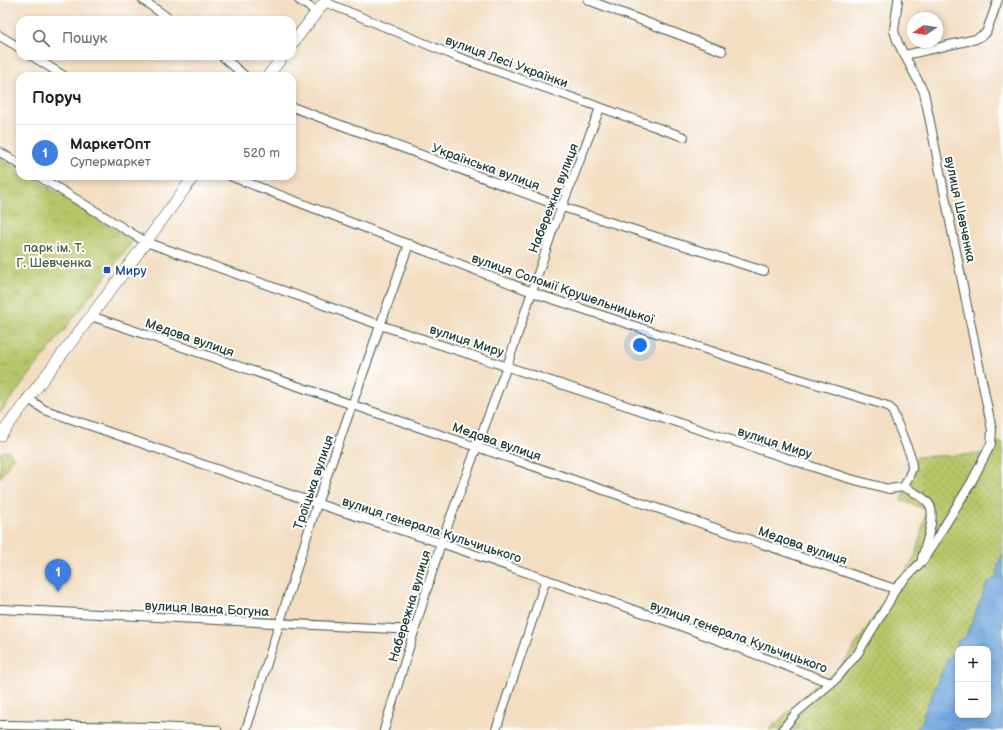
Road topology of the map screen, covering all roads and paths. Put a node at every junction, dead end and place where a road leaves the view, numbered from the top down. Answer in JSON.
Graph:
{"nodes":[{"id":1,"x":143,"y":0,"type":"edge"},
{"id":2,"x":299,"y":0,"type":"edge"},
{"id":3,"x":588,"y":0,"type":"edge"},
{"id":4,"x":898,"y":0,"type":"edge"},
{"id":5,"x":998,"y":0,"type":"edge"},
{"id":6,"x":325,"y":1,"type":"edge"},
{"id":7,"x":317,"y":12,"type":"junction"},
{"id":8,"x":165,"y":16,"type":"edge"},
{"id":9,"x":0,"y":36,"type":"edge"},
{"id":10,"x":296,"y":39,"type":"edge"},
{"id":11,"x":16,"y":46,"type":"edge"},
{"id":12,"x":722,"y":51,"type":"dead end"},
{"id":13,"x":905,"y":54,"type":"junction"},
{"id":14,"x":38,"y":60,"type":"edge"},
{"id":15,"x":226,"y":60,"type":"edge"},
{"id":16,"x":280,"y":60,"type":"edge"},
{"id":17,"x":58,"y":72,"type":"edge"},
{"id":18,"x":240,"y":72,"type":"edge"},
{"id":19,"x":271,"y":72,"type":"edge"},
{"id":20,"x":296,"y":108,"type":"edge"},
{"id":21,"x":600,"y":108,"type":"junction"},
{"id":22,"x":684,"y":136,"type":"dead end"},
{"id":23,"x":0,"y":152,"type":"edge"},
{"id":24,"x":16,"y":162,"type":"edge"},
{"id":25,"x":45,"y":180,"type":"edge"},
{"id":26,"x":191,"y":180,"type":"edge"},
{"id":27,"x":241,"y":180,"type":"edge"},
{"id":28,"x":562,"y":207,"type":"junction"},
{"id":29,"x":146,"y":242,"type":"junction"},
{"id":30,"x":409,"y":244,"type":"junction"},
{"id":31,"x":764,"y":271,"type":"dead end"},
{"id":32,"x":531,"y":291,"type":"junction"},
{"id":33,"x":91,"y":316,"type":"junction"},
{"id":34,"x":380,"y":325,"type":"junction"},
{"id":35,"x":507,"y":366,"type":"junction"},
{"id":36,"x":27,"y":398,"type":"junction"},
{"id":37,"x":352,"y":404,"type":"junction"},
{"id":38,"x":0,"y":436,"type":"edge"},
{"id":39,"x":476,"y":447,"type":"junction"},
{"id":40,"x":904,"y":487,"type":"junction"},
{"id":41,"x":317,"y":504,"type":"junction"},
{"id":42,"x":441,"y":543,"type":"junction"},
{"id":43,"x":920,"y":562,"type":"junction"},
{"id":44,"x":546,"y":579,"type":"junction"},
{"id":45,"x":895,"y":589,"type":"junction"},
{"id":46,"x":0,"y":610,"type":"edge"},
{"id":47,"x":279,"y":624,"type":"junction"},
{"id":48,"x":414,"y":630,"type":"junction"},
{"id":49,"x":831,"y":683,"type":"junction"},
{"id":50,"x":0,"y":725,"type":"edge"},
{"id":51,"x":217,"y":730,"type":"edge"},
{"id":52,"x":246,"y":730,"type":"edge"},
{"id":53,"x":384,"y":730,"type":"edge"},
{"id":54,"x":496,"y":730,"type":"edge"},
{"id":55,"x":782,"y":730,"type":"edge"}],
"edges":[{"from":1,"to":8,"type":"street"},
{"from":2,"to":7,"type":"street"},
{"from":3,"to":12,"type":"street"},
{"from":4,"to":13,"type":"street","name":"вулиця Шевченка"},
{"from":5,"to":13,"type":"street"},
{"from":6,"to":7,"type":"street"},
{"from":6,"to":21,"type":"street","name":"вулиця Лесі Українки"},
{"from":7,"to":10,"type":"street"},
{"from":9,"to":11,"type":"street"},
{"from":13,"to":43,"type":"street","name":"вулиця Шевченка"},
{"from":14,"to":17,"type":"street"},
{"from":15,"to":18,"type":"street"},
{"from":16,"to":19,"type":"street"},
{"from":20,"to":28,"type":"street","name":"Українська вулиця"},
{"from":21,"to":22,"type":"street","name":"вулиця Лесі Українки"},
{"from":21,"to":28,"type":"street","name":"Набережна вулиця"},
{"from":23,"to":24,"type":"street"},
{"from":25,"to":29,"type":"street","name":"вулиця Миру"},
{"from":26,"to":29,"type":"street"},
{"from":27,"to":30,"type":"street","name":"вулиця Соломії Крушельницької"},
{"from":28,"to":31,"type":"street","name":"Українська вулиця"},
{"from":28,"to":32,"type":"street","name":"Набережна вулиця"},
{"from":29,"to":33,"type":"street"},
{"from":29,"to":34,"type":"street","name":"вулиця Миру"},
{"from":30,"to":32,"type":"street","name":"вулиця Соломії Крушельницької"},
{"from":30,"to":34,"type":"street","name":"Троїцька вулиця"},
{"from":32,"to":35,"type":"street","name":"Набережна вулиця"},
{"from":32,"to":40,"type":"street","name":"вулиця Соломії Крушельницької"},
{"from":33,"to":36,"type":"street"},
{"from":33,"to":37,"type":"street","name":"Медова вулиця"},
{"from":34,"to":35,"type":"street","name":"вулиця Миру"},
{"from":34,"to":37,"type":"street","name":"Троїцька вулиця"},
{"from":35,"to":39,"type":"street","name":"Набережна вулиця"},
{"from":35,"to":40,"type":"street","name":"вулиця Миру"},
{"from":36,"to":38,"type":"street"},
{"from":36,"to":41,"type":"street","name":"вулиця генерала Кульчицького"},
{"from":37,"to":39,"type":"street","name":"Медова вулиця"},
{"from":37,"to":41,"type":"street","name":"Троїцька вулиця"},
{"from":39,"to":42,"type":"street","name":"Набережна вулиця"},
{"from":39,"to":45,"type":"street","name":"Медова вулиця"},
{"from":40,"to":43,"type":"street"},
{"from":41,"to":42,"type":"street","name":"вулиця генерала Кульчицького"},
{"from":41,"to":47,"type":"street","name":"Троїцька вулиця"},
{"from":42,"to":44,"type":"street","name":"вулиця генерала Кульчицького"},
{"from":42,"to":48,"type":"street","name":"Набережна вулиця"},
{"from":43,"to":45,"type":"street"},
{"from":44,"to":49,"type":"street","name":"вулиця генерала Кульчицького"},
{"from":44,"to":54,"type":"street"},
{"from":45,"to":49,"type":"street"},
{"from":46,"to":47,"type":"street","name":"вулиця Івана Богуна"},
{"from":47,"to":48,"type":"street","name":"вулиця Івана Богуна"},
{"from":47,"to":52,"type":"street","name":"Троїцька вулиця"},
{"from":48,"to":53,"type":"street","name":"Набережна вулиця"},
{"from":49,"to":55,"type":"street"},
{"from":50,"to":51,"type":"street"}]}
